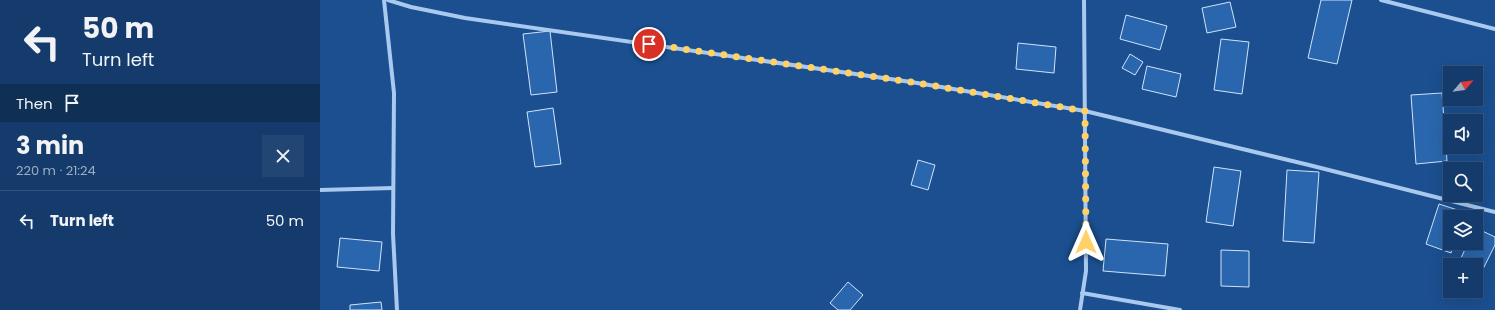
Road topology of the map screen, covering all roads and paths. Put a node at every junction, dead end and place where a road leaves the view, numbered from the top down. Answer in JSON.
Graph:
{"nodes":[{"id":1,"x":384,"y":0,"type":"edge"},
{"id":2,"x":388,"y":0,"type":"edge"},
{"id":3,"x":1084,"y":0,"type":"edge"},
{"id":4,"x":1381,"y":0,"type":"edge"},
{"id":5,"x":1495,"y":29,"type":"edge"},
{"id":6,"x":1085,"y":111,"type":"junction"},
{"id":7,"x":393,"y":188,"type":"junction"},
{"id":8,"x":320,"y":190,"type":"edge"},
{"id":9,"x":1495,"y":212,"type":"edge"},
{"id":10,"x":1082,"y":293,"type":"junction"},
{"id":11,"x":397,"y":310,"type":"edge"},
{"id":12,"x":1080,"y":310,"type":"edge"},
{"id":13,"x":1180,"y":310,"type":"edge"}],
"edges":[{"from":1,"to":7,"type":"street"},
{"from":2,"to":6,"type":"street"},
{"from":3,"to":6,"type":"street"},
{"from":4,"to":5,"type":"street"},
{"from":6,"to":9,"type":"street"},
{"from":6,"to":10,"type":"street"},
{"from":7,"to":8,"type":"street"},
{"from":7,"to":11,"type":"street"},
{"from":10,"to":12,"type":"street"},
{"from":10,"to":13,"type":"street"}]}
